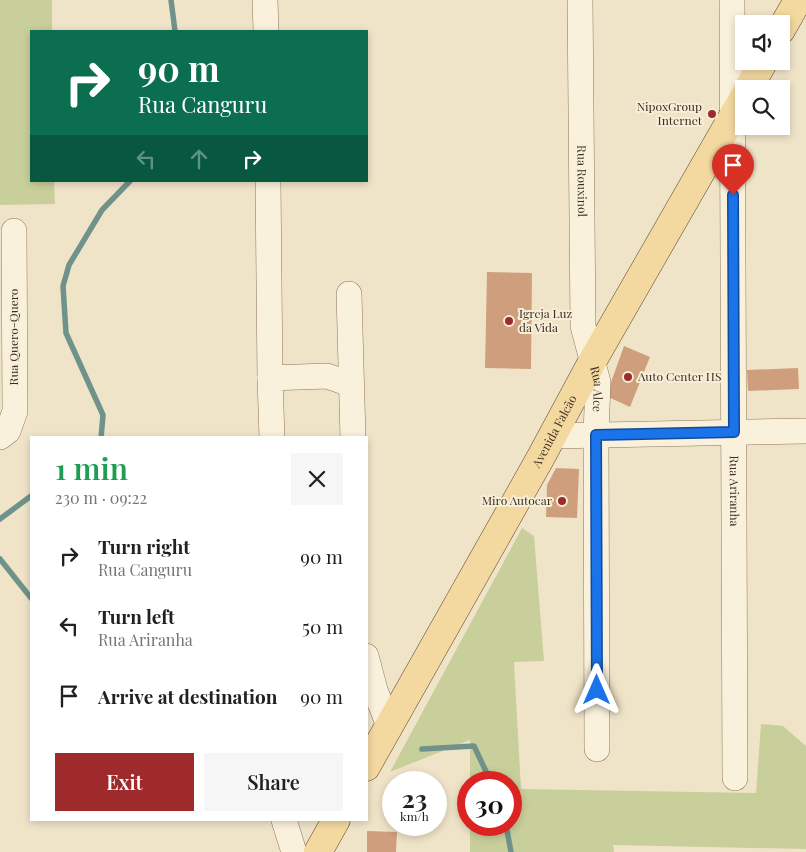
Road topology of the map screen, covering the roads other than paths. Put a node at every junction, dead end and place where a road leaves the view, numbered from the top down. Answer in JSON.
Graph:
{"nodes":[{"id":1,"x":265,"y":0,"type":"edge"},
{"id":2,"x":580,"y":0,"type":"edge"},
{"id":3,"x":732,"y":0,"type":"edge"},
{"id":4,"x":798,"y":0,"type":"edge"},
{"id":5,"x":790,"y":15,"type":"edge"},
{"id":6,"x":266,"y":30,"type":"edge"},
{"id":7,"x":737,"y":80,"type":"edge"},
{"id":8,"x":735,"y":111,"type":"edge"},
{"id":9,"x":738,"y":135,"type":"edge"},
{"id":10,"x":268,"y":182,"type":"edge"},
{"id":11,"x":14,"y":231,"type":"dead end"},
{"id":12,"x":349,"y":294,"type":"dead end"},
{"id":13,"x":593,"y":360,"type":"junction"},
{"id":14,"x":270,"y":378,"type":"junction"},
{"id":15,"x":350,"y":384,"type":"junction"},
{"id":16,"x":806,"y":431,"type":"edge"},
{"id":17,"x":734,"y":432,"type":"junction"},
{"id":18,"x":596,"y":435,"type":"junction"},
{"id":19,"x":272,"y":436,"type":"edge"},
{"id":20,"x":353,"y":436,"type":"edge"},
{"id":21,"x":552,"y":436,"type":"junction"},
{"id":22,"x":0,"y":437,"type":"edge"},
{"id":23,"x":368,"y":664,"type":"edge"},
{"id":24,"x":389,"y":726,"type":"junction"},
{"id":25,"x":597,"y":749,"type":"dead end"},
{"id":26,"x":368,"y":763,"type":"edge"},
{"id":27,"x":735,"y":778,"type":"dead end"},
{"id":28,"x":284,"y":821,"type":"edge"},
{"id":29,"x":335,"y":821,"type":"edge"},
{"id":30,"x":294,"y":852,"type":"edge"},
{"id":31,"x":318,"y":852,"type":"edge"}],
"edges":[{"from":1,"to":6,"type":"street"},
{"from":2,"to":13,"type":"street","name":"Rua Rouxinol"},
{"from":3,"to":7,"type":"street","name":"Rua Ariranha"},
{"from":4,"to":5,"type":"main road"},
{"from":8,"to":13,"type":"main road","name":"Avenida Falcão"},
{"from":9,"to":17,"type":"street","name":"Rua Ariranha"},
{"from":10,"to":14,"type":"street"},
{"from":11,"to":22,"type":"street","name":"Rua Quero-Quero"},
{"from":12,"to":15,"type":"street"},
{"from":13,"to":18,"type":"street","name":"Rua Alce"},
{"from":13,"to":21,"type":"main road","name":"Avenida Falcão"},
{"from":14,"to":15,"type":"street"},
{"from":14,"to":19,"type":"street"},
{"from":15,"to":20,"type":"street"},
{"from":16,"to":17,"type":"street"},
{"from":17,"to":18,"type":"street"},
{"from":17,"to":27,"type":"street","name":"Rua Ariranha"},
{"from":18,"to":21,"type":"street"},
{"from":18,"to":25,"type":"street","name":"Rua Alce"},
{"from":21,"to":24,"type":"main road","name":"Avenida Falcão"},
{"from":23,"to":24,"type":"street"},
{"from":24,"to":26,"type":"main road","name":"Avenida Falcão"},
{"from":28,"to":30,"type":"street"},
{"from":29,"to":31,"type":"main road"}]}
